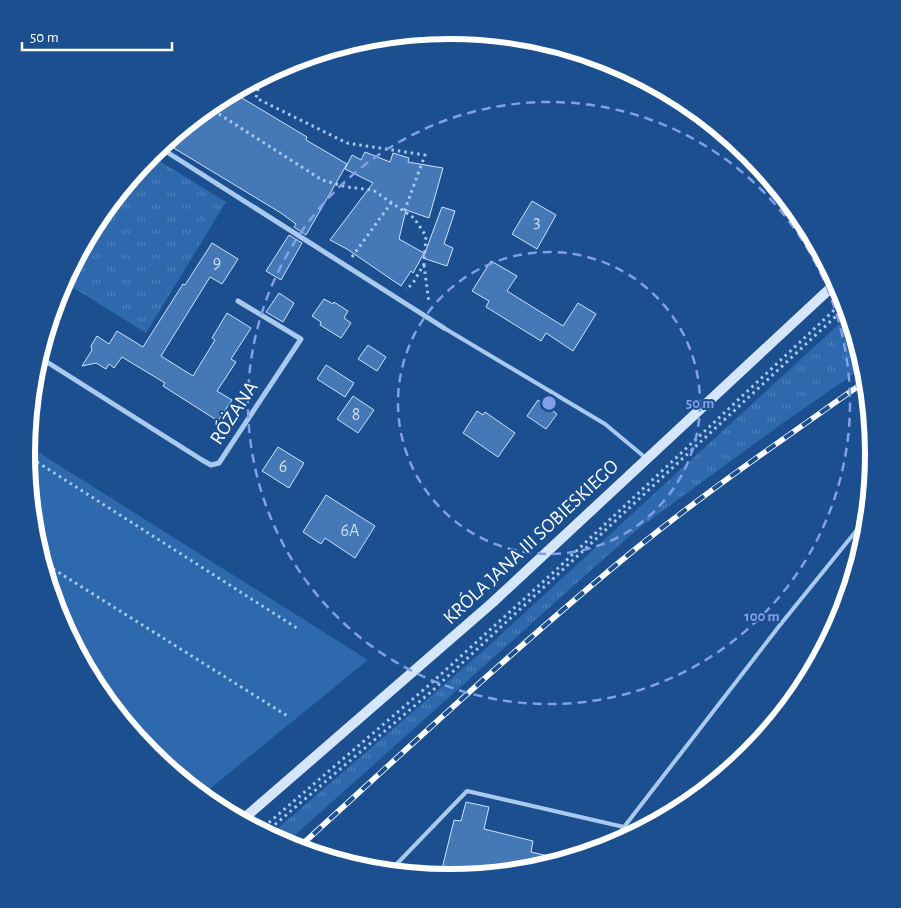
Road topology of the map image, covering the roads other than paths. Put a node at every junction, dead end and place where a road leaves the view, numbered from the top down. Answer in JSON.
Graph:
{"nodes":[{"id":1,"x":166,"y":152,"type":"edge"},
{"id":2,"x":831,"y":288,"type":"edge"},
{"id":3,"x":238,"y":300,"type":"dead end"},
{"id":4,"x":444,"y":328,"type":"joint"},
{"id":5,"x":46,"y":361,"type":"edge"},
{"id":6,"x":647,"y":459,"type":"junction"},
{"id":7,"x":859,"y":527,"type":"edge"},
{"id":8,"x":247,"y":816,"type":"edge"},
{"id":9,"x":624,"y":827,"type":"junction"},
{"id":10,"x":620,"y":834,"type":"edge"},
{"id":11,"x":395,"y":866,"type":"edge"}],
"edges":[{"from":1,"to":4,"type":"street"},
{"from":2,"to":6,"type":"main road","name":"KRÓLA JANA III SOBIESKIEGO"},
{"from":3,"to":5,"type":"street","name":"RÓŻANA"},
{"from":4,"to":6,"type":"lane"},
{"from":6,"to":8,"type":"main road","name":"KRÓLA JANA III SOBIESKIEGO"},
{"from":7,"to":9,"type":"lane"},
{"from":9,"to":10,"type":"lane"},
{"from":9,"to":11,"type":"lane"}]}
